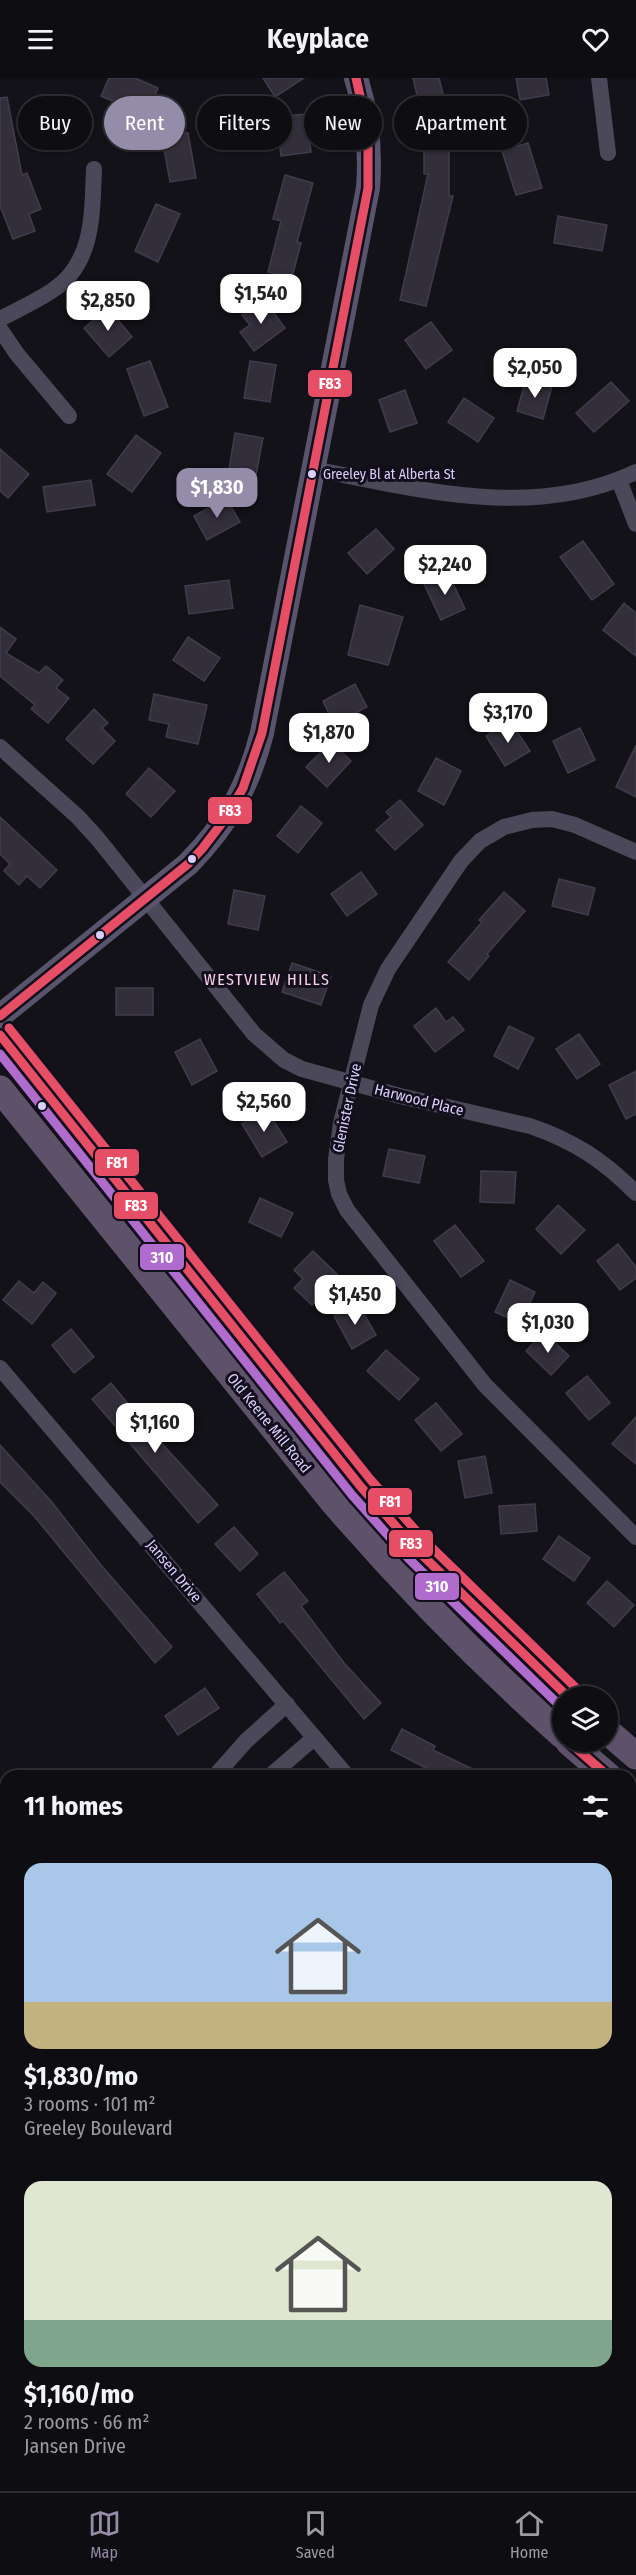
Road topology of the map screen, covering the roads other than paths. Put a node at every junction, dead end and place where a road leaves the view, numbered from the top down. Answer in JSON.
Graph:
{"nodes":[{"id":1,"x":356,"y":78,"type":"edge"},
{"id":2,"x":599,"y":78,"type":"edge"},
{"id":3,"x":608,"y":153,"type":"dead end"},
{"id":4,"x":94,"y":169,"type":"dead end"},
{"id":5,"x":0,"y":319,"type":"edge"},
{"id":6,"x":0,"y":329,"type":"edge"},
{"id":7,"x":69,"y":416,"type":"dead end"},
{"id":8,"x":313,"y":469,"type":"junction"},
{"id":9,"x":636,"y":472,"type":"edge"},
{"id":10,"x":619,"y":480,"type":"junction"},
{"id":11,"x":636,"y":524,"type":"edge"},
{"id":12,"x":0,"y":747,"type":"edge"},
{"id":13,"x":636,"y":852,"type":"edge"},
{"id":14,"x":146,"y":898,"type":"junction"},
{"id":15,"x":0,"y":1016,"type":"edge"},
{"id":16,"x":0,"y":1035,"type":"edge"},
{"id":17,"x":351,"y":1083,"type":"junction"},
{"id":18,"x":0,"y":1089,"type":"edge"},
{"id":19,"x":636,"y":1193,"type":"edge"},
{"id":20,"x":0,"y":1368,"type":"edge"},
{"id":21,"x":636,"y":1537,"type":"edge"},
{"id":22,"x":557,"y":1686,"type":"edge"},
{"id":23,"x":287,"y":1704,"type":"junction"},
{"id":24,"x":552,"y":1726,"type":"edge"},
{"id":25,"x":314,"y":1738,"type":"junction"},
{"id":26,"x":618,"y":1741,"type":"edge"},
{"id":27,"x":580,"y":1752,"type":"edge"},
{"id":28,"x":636,"y":1756,"type":"edge"},
{"id":29,"x":219,"y":1770,"type":"edge"},
{"id":30,"x":277,"y":1770,"type":"edge"},
{"id":31,"x":342,"y":1770,"type":"edge"},
{"id":32,"x":601,"y":1770,"type":"edge"}],
"edges":[{"from":1,"to":8,"type":"street"},
{"from":2,"to":3,"type":"street"},
{"from":4,"to":5,"type":"street"},
{"from":6,"to":7,"type":"street"},
{"from":8,"to":10,"type":"street"},
{"from":8,"to":14,"type":"street"},
{"from":9,"to":10,"type":"street"},
{"from":10,"to":11,"type":"street"},
{"from":12,"to":14,"type":"street","name":"Harwood Place"},
{"from":13,"to":17,"type":"street","name":"Glenister Drive"},
{"from":14,"to":15,"type":"street"},
{"from":14,"to":17,"type":"street","name":"Harwood Place"},
{"from":16,"to":22,"type":"main road","name":"Old Keene Mill Road"},
{"from":17,"to":19,"type":"street","name":"Harwood Place"},
{"from":17,"to":21,"type":"street","name":"Glenister Drive"},
{"from":18,"to":24,"type":"main road","name":"Old Keene Mill Road"},
{"from":20,"to":23,"type":"street","name":"Jansen Drive"},
{"from":23,"to":25,"type":"street","name":"Jansen Drive"},
{"from":23,"to":29,"type":"street"},
{"from":25,"to":30,"type":"street"},
{"from":25,"to":31,"type":"street","name":"Jansen Drive"},
{"from":26,"to":28,"type":"main road"},
{"from":27,"to":32,"type":"main road"}]}
